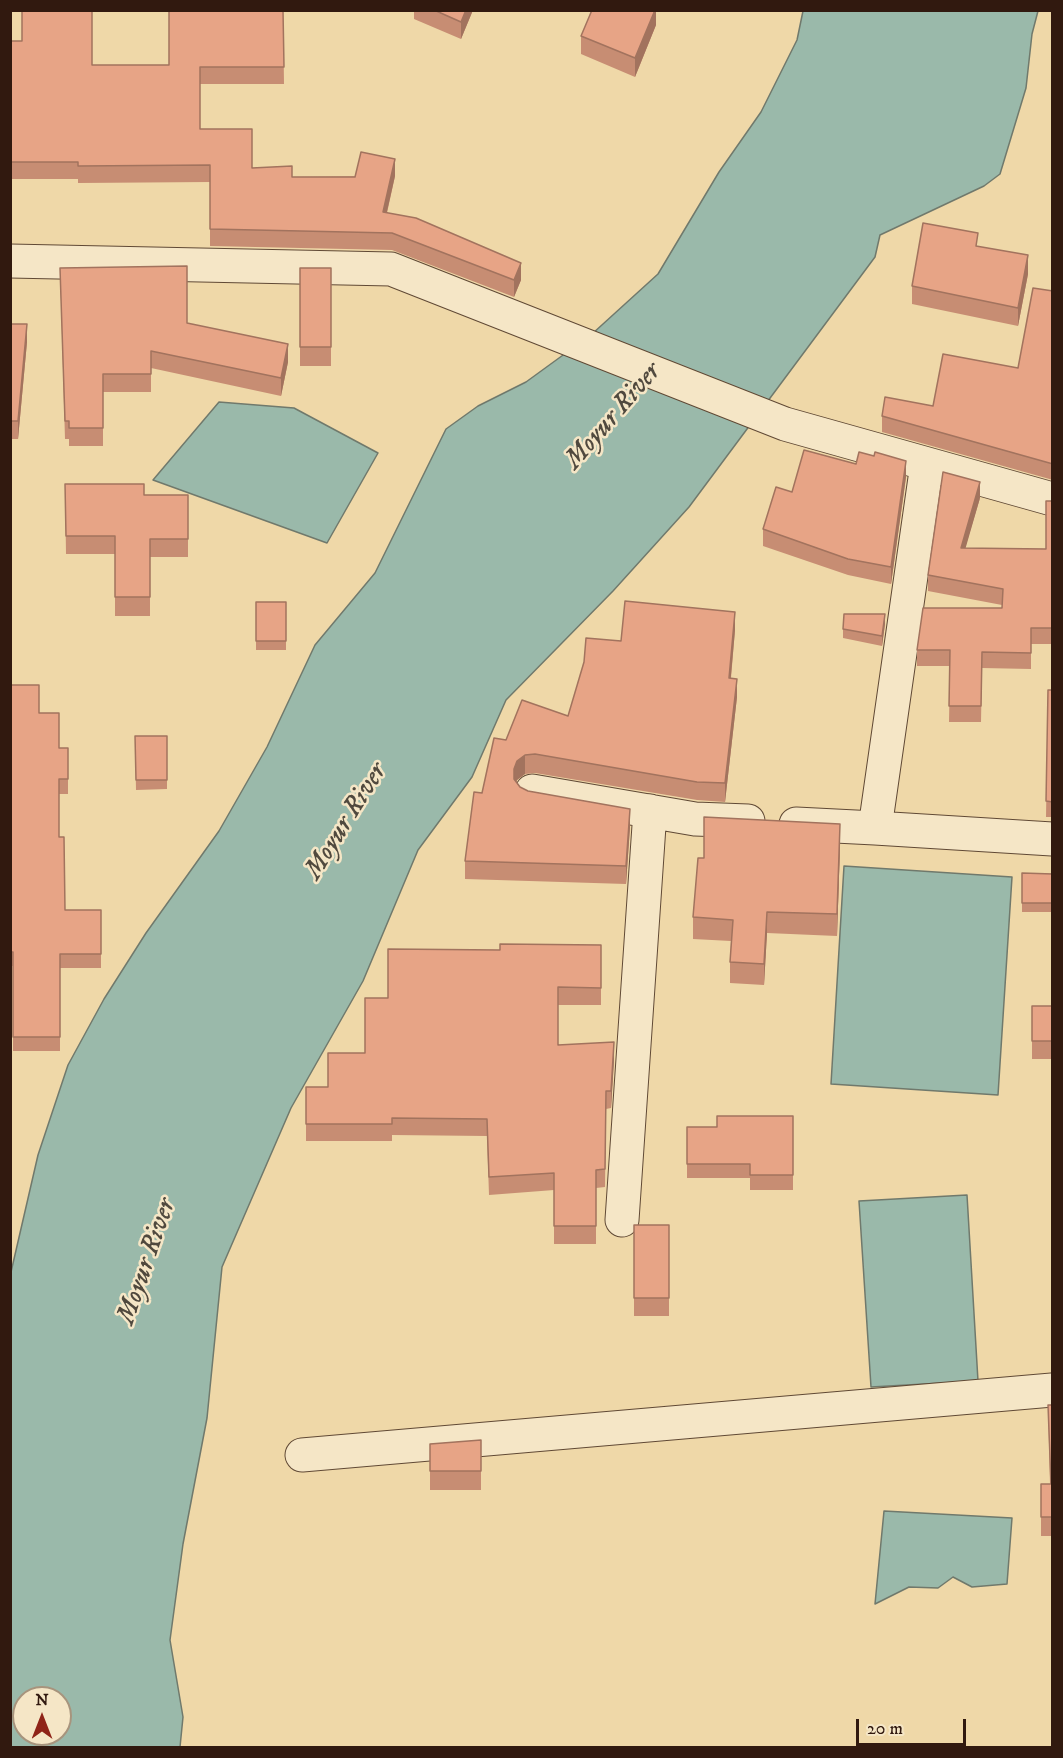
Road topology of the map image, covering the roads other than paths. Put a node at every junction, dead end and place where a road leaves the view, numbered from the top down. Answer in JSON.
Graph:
{"nodes":[{"id":1,"x":10,"y":261,"type":"edge"},
{"id":2,"x":927,"y":464,"type":"junction"},
{"id":3,"x":1053,"y":499,"type":"edge"},
{"id":4,"x":532,"y":791,"type":"edge"},
{"id":5,"x":650,"y":811,"type":"junction"},
{"id":6,"x":875,"y":828,"type":"junction"},
{"id":7,"x":1053,"y":839,"type":"edge"},
{"id":8,"x":622,"y":1220,"type":"dead end"},
{"id":9,"x":1053,"y":1390,"type":"edge"},
{"id":10,"x":302,"y":1455,"type":"dead end"}],
"edges":[{"from":1,"to":2,"type":"street"},
{"from":2,"to":3,"type":"street"},
{"from":2,"to":6,"type":"street"},
{"from":4,"to":5,"type":"street"},
{"from":5,"to":6,"type":"street"},
{"from":5,"to":8,"type":"street"},
{"from":6,"to":7,"type":"street"},
{"from":9,"to":10,"type":"street"}]}
